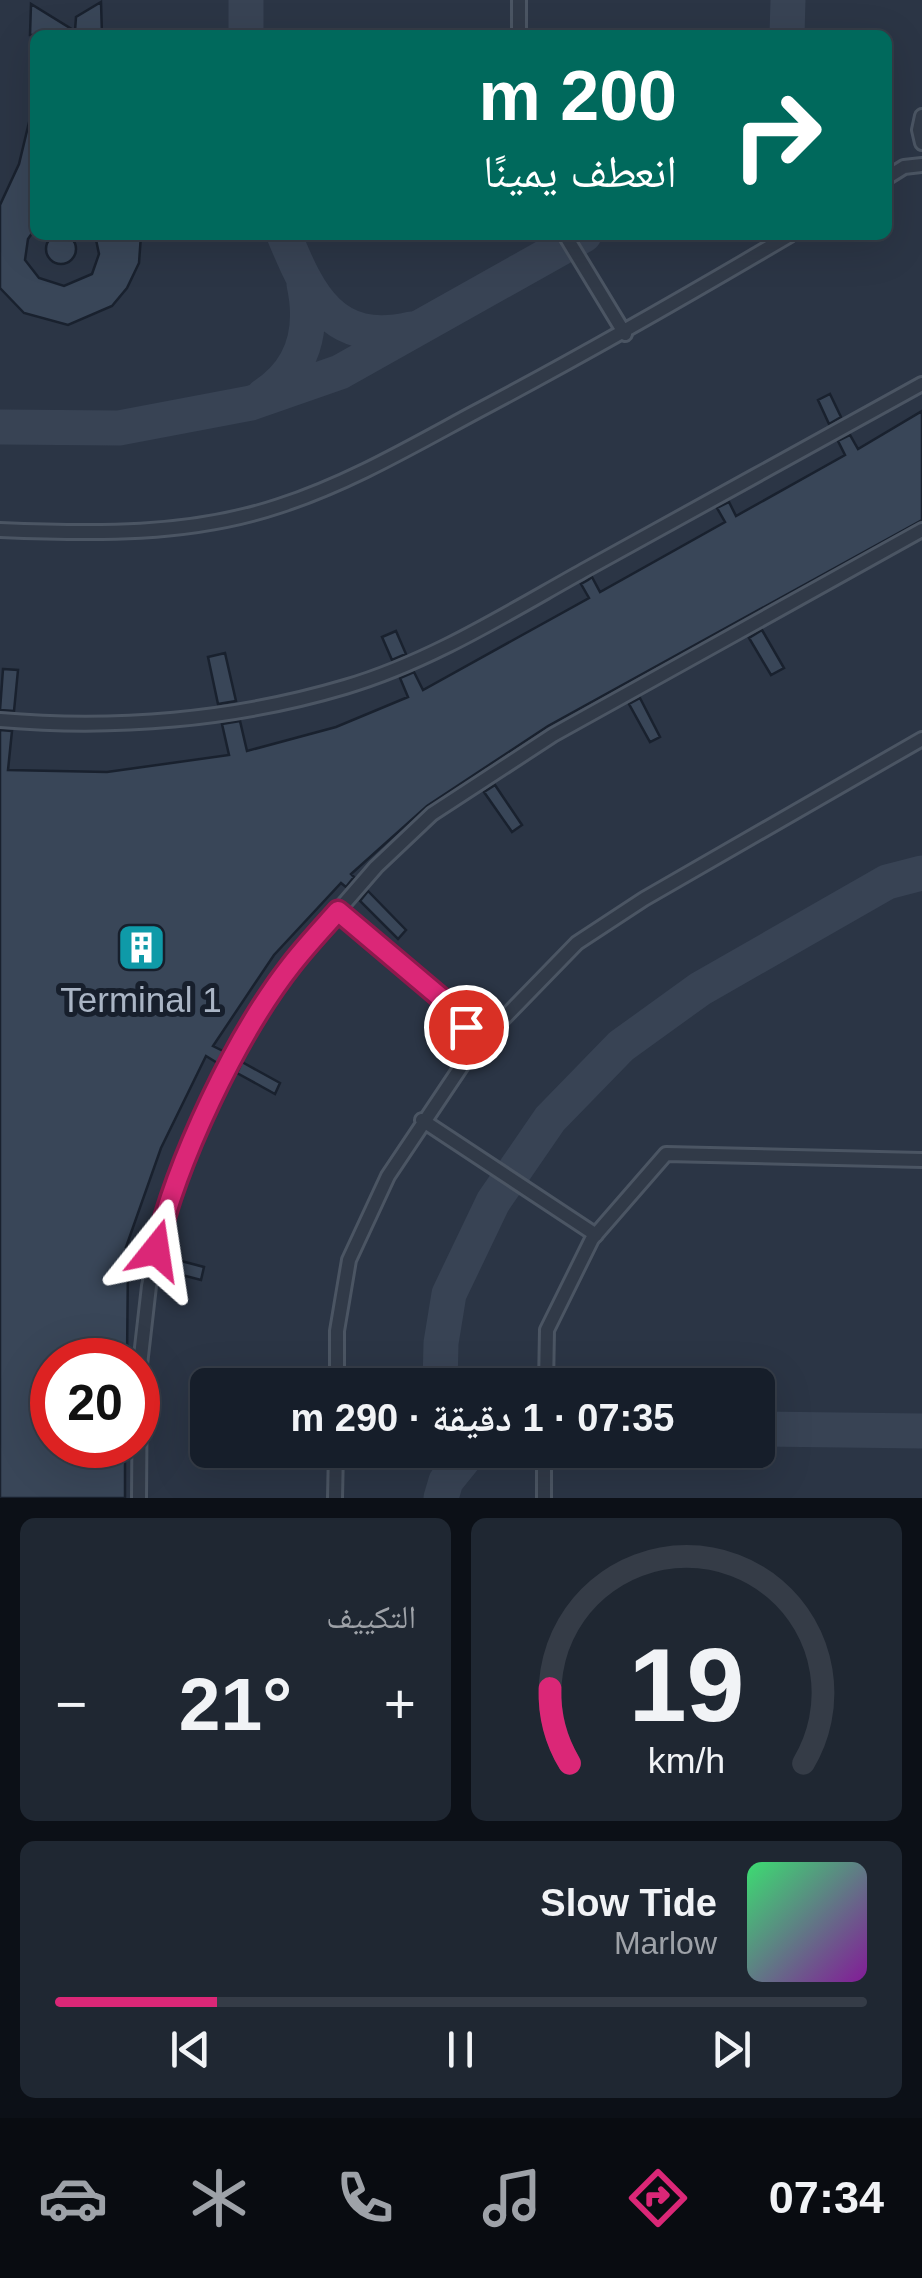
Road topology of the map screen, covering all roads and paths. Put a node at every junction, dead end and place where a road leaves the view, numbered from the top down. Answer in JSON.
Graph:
{"nodes":[{"id":1,"x":520,"y":0,"type":"edge"},
{"id":2,"x":519,"y":30,"type":"edge"},
{"id":3,"x":922,"y":116,"type":"edge"},
{"id":4,"x":922,"y":143,"type":"edge"},
{"id":5,"x":922,"y":165,"type":"edge"},
{"id":6,"x":892,"y":174,"type":"edge"},
{"id":7,"x":568,"y":240,"type":"edge"},
{"id":8,"x":782,"y":240,"type":"edge"},
{"id":9,"x":624,"y":334,"type":"junction"},
{"id":10,"x":922,"y":384,"type":"edge"},
{"id":11,"x":0,"y":530,"type":"edge"},
{"id":12,"x":922,"y":530,"type":"edge"},
{"id":13,"x":0,"y":720,"type":"edge"},
{"id":14,"x":922,"y":739,"type":"edge"},
{"id":15,"x":338,"y":911,"type":"junction"},
{"id":16,"x":460,"y":1014,"type":"junction"},
{"id":17,"x":503,"y":1017,"type":"junction"},
{"id":18,"x":471,"y":1052,"type":"junction"},
{"id":19,"x":422,"y":1120,"type":"junction"},
{"id":20,"x":922,"y":1160,"type":"edge"},
{"id":21,"x":596,"y":1235,"type":"junction"},
{"id":22,"x":337,"y":1368,"type":"edge"},
{"id":23,"x":546,"y":1368,"type":"edge"},
{"id":24,"x":336,"y":1468,"type":"edge"},
{"id":25,"x":544,"y":1468,"type":"edge"},
{"id":26,"x":139,"y":1498,"type":"edge"},
{"id":27,"x":335,"y":1498,"type":"edge"},
{"id":28,"x":544,"y":1498,"type":"edge"}],
"edges":[{"from":1,"to":2,"type":"lane"},
{"from":3,"to":4,"type":"lane"},
{"from":5,"to":6,"type":"lane"},
{"from":7,"to":9,"type":"lane"},
{"from":8,"to":9,"type":"lane"},
{"from":9,"to":11,"type":"lane"},
{"from":10,"to":13,"type":"lane"},
{"from":12,"to":15,"type":"lane"},
{"from":14,"to":17,"type":"lane"},
{"from":15,"to":16,"type":"lane"},
{"from":15,"to":26,"type":"lane"},
{"from":16,"to":17,"type":"lane"},
{"from":16,"to":18,"type":"lane"},
{"from":17,"to":18,"type":"lane"},
{"from":18,"to":19,"type":"lane"},
{"from":19,"to":21,"type":"lane"},
{"from":19,"to":22,"type":"lane"},
{"from":20,"to":21,"type":"lane"},
{"from":21,"to":23,"type":"lane"},
{"from":24,"to":27,"type":"lane"},
{"from":25,"to":28,"type":"lane"}]}
